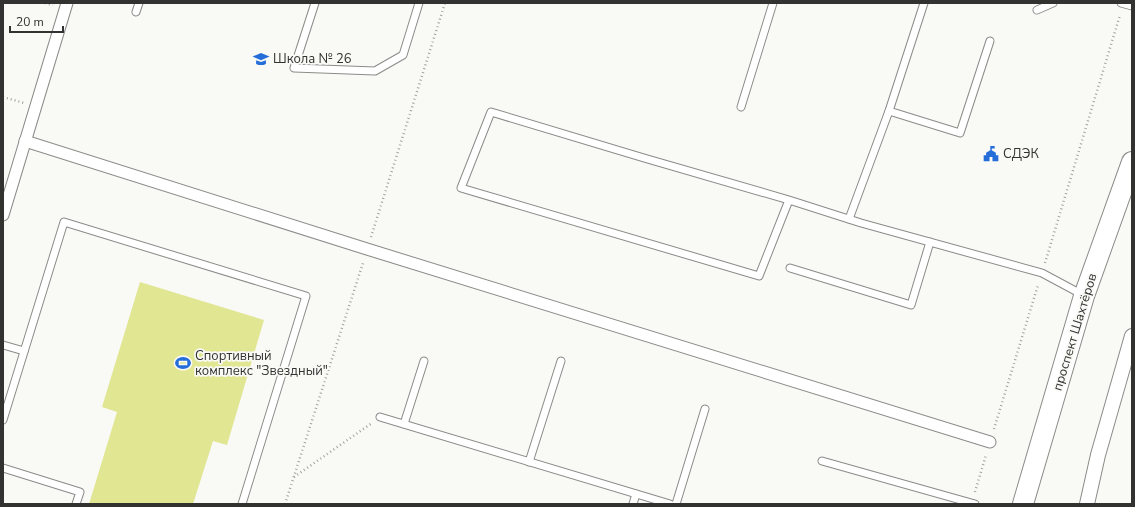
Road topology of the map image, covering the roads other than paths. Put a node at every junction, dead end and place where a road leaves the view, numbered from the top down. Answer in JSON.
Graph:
{"nodes":[{"id":1,"x":67,"y":3,"type":"edge"},
{"id":2,"x":139,"y":3,"type":"edge"},
{"id":3,"x":315,"y":3,"type":"edge"},
{"id":4,"x":419,"y":3,"type":"edge"},
{"id":5,"x":773,"y":3,"type":"edge"},
{"id":6,"x":924,"y":3,"type":"edge"},
{"id":7,"x":1053,"y":3,"type":"edge"},
{"id":8,"x":1122,"y":3,"type":"edge"},
{"id":9,"x":1132,"y":6,"type":"edge"},
{"id":10,"x":1037,"y":10,"type":"dead end"},
{"id":11,"x":136,"y":12,"type":"dead end"},
{"id":12,"x":990,"y":42,"type":"dead end"},
{"id":13,"x":741,"y":107,"type":"dead end"},
{"id":14,"x":889,"y":111,"type":"junction"},
{"id":15,"x":25,"y":141,"type":"junction"},
{"id":16,"x":1132,"y":162,"type":"edge"},
{"id":17,"x":789,"y":200,"type":"junction"},
{"id":18,"x":3,"y":214,"type":"edge"},
{"id":19,"x":849,"y":220,"type":"junction"},
{"id":20,"x":930,"y":242,"type":"junction"},
{"id":21,"x":790,"y":268,"type":"dead end"},
{"id":22,"x":1084,"y":296,"type":"junction"},
{"id":23,"x":1132,"y":336,"type":"edge"},
{"id":24,"x":3,"y":345,"type":"edge"},
{"id":25,"x":24,"y":351,"type":"junction"},
{"id":26,"x":424,"y":361,"type":"dead end"},
{"id":27,"x":561,"y":361,"type":"dead end"},
{"id":28,"x":705,"y":409,"type":"dead end"},
{"id":29,"x":380,"y":417,"type":"road end"},
{"id":30,"x":3,"y":420,"type":"edge"},
{"id":31,"x":404,"y":424,"type":"junction"},
{"id":32,"x":990,"y":442,"type":"road end"},
{"id":33,"x":822,"y":460,"type":"dead end"},
{"id":34,"x":529,"y":462,"type":"junction"},
{"id":35,"x":3,"y":468,"type":"edge"},
{"id":36,"x":636,"y":494,"type":"junction"},
{"id":37,"x":973,"y":503,"type":"edge"},
{"id":38,"x":76,"y":504,"type":"edge"},
{"id":39,"x":242,"y":504,"type":"edge"},
{"id":40,"x":633,"y":504,"type":"edge"},
{"id":41,"x":670,"y":504,"type":"edge"},
{"id":42,"x":676,"y":504,"type":"edge"},
{"id":43,"x":1023,"y":504,"type":"edge"},
{"id":44,"x":1087,"y":504,"type":"edge"}],
"edges":[{"from":1,"to":15,"type":"street"},
{"from":2,"to":11,"type":"lane"},
{"from":3,"to":4,"type":"lane"},
{"from":5,"to":13,"type":"lane"},
{"from":6,"to":14,"type":"lane"},
{"from":7,"to":10,"type":"lane"},
{"from":8,"to":9,"type":"lane"},
{"from":12,"to":14,"type":"lane"},
{"from":14,"to":19,"type":"lane"},
{"from":15,"to":18,"type":"street"},
{"from":15,"to":32,"type":"street"},
{"from":16,"to":22,"type":"main road","name":"проспект Шахтёров"},
{"from":17,"to":17,"type":"lane"},
{"from":17,"to":19,"type":"lane"},
{"from":19,"to":20,"type":"lane"},
{"from":20,"to":21,"type":"lane"},
{"from":20,"to":22,"type":"lane"},
{"from":22,"to":43,"type":"main road","name":"проспект Шахтёров"},
{"from":23,"to":44,"type":"street"},
{"from":24,"to":25,"type":"lane"},
{"from":25,"to":30,"type":"lane"},
{"from":25,"to":39,"type":"lane"},
{"from":26,"to":31,"type":"lane"},
{"from":27,"to":34,"type":"lane"},
{"from":28,"to":42,"type":"lane"},
{"from":29,"to":31,"type":"lane"},
{"from":31,"to":34,"type":"lane"},
{"from":33,"to":37,"type":"lane"},
{"from":34,"to":36,"type":"lane"},
{"from":35,"to":38,"type":"lane"},
{"from":36,"to":40,"type":"lane"},
{"from":36,"to":41,"type":"lane"}]}
